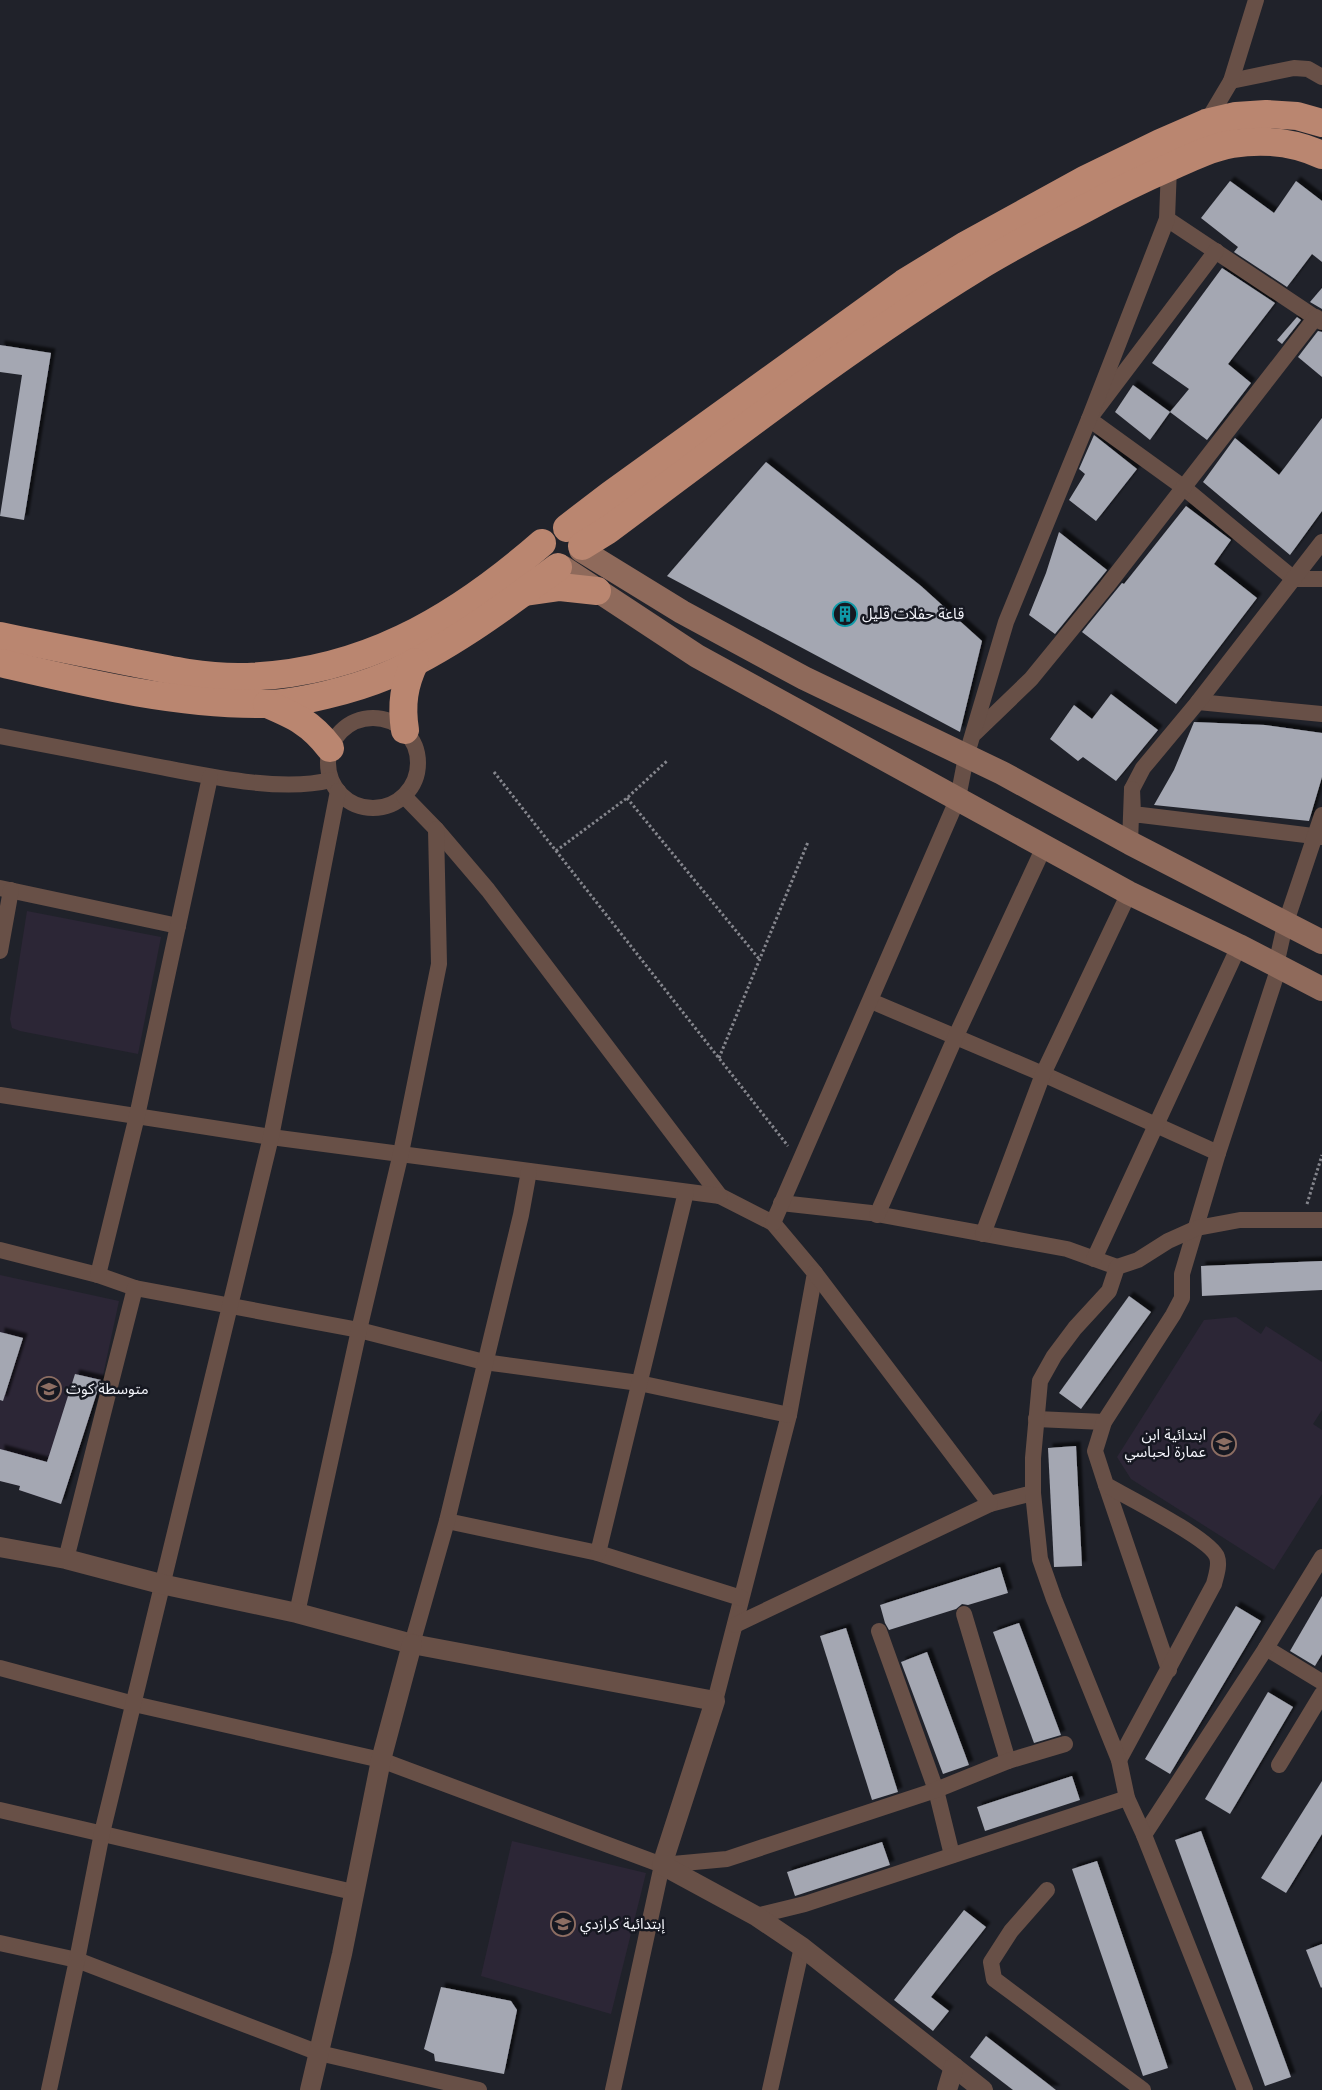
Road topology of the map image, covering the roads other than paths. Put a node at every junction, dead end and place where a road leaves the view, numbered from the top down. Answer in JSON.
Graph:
{"nodes":[{"id":1,"x":1256,"y":0,"type":"edge"},
{"id":2,"x":1322,"y":77,"type":"edge"},
{"id":3,"x":1231,"y":81,"type":"junction"},
{"id":4,"x":1206,"y":123,"type":"junction"},
{"id":5,"x":1322,"y":123,"type":"edge"},
{"id":6,"x":1322,"y":155,"type":"edge"},
{"id":7,"x":1169,"y":167,"type":"junction"},
{"id":8,"x":1167,"y":219,"type":"junction"},
{"id":9,"x":1216,"y":251,"type":"junction"},
{"id":10,"x":1319,"y":319,"type":"edge"},
{"id":11,"x":1089,"y":418,"type":"junction"},
{"id":12,"x":1183,"y":487,"type":"junction"},
{"id":13,"x":1322,"y":542,"type":"edge"},
{"id":14,"x":570,"y":552,"type":"junction"},
{"id":15,"x":1294,"y":579,"type":"junction"},
{"id":16,"x":1322,"y":579,"type":"edge"},
{"id":17,"x":598,"y":591,"type":"junction"},
{"id":18,"x":524,"y":592,"type":"junction"},
{"id":19,"x":0,"y":636,"type":"edge"},
{"id":20,"x":416,"y":662,"type":"junction"},
{"id":21,"x":0,"y":663,"type":"edge"},
{"id":22,"x":1198,"y":702,"type":"junction"},
{"id":23,"x":267,"y":704,"type":"junction"},
{"id":24,"x":1322,"y":714,"type":"edge"},
{"id":25,"x":405,"y":730,"type":"junction"},
{"id":26,"x":974,"y":734,"type":"junction"},
{"id":27,"x":0,"y":736,"type":"edge"},
{"id":28,"x":330,"y":748,"type":"junction"},
{"id":29,"x":966,"y":757,"type":"junction"},
{"id":30,"x":210,"y":777,"type":"junction"},
{"id":31,"x":334,"y":785,"type":"junction"},
{"id":32,"x":1132,"y":789,"type":"junction"},
{"id":33,"x":404,"y":796,"type":"junction"},
{"id":34,"x":958,"y":798,"type":"junction"},
{"id":35,"x":1322,"y":815,"type":"edge"},
{"id":36,"x":436,"y":829,"type":"junction"},
{"id":37,"x":1319,"y":836,"type":"edge"},
{"id":38,"x":1130,"y":843,"type":"junction"},
{"id":39,"x":1044,"y":847,"type":"junction"},
{"id":40,"x":5,"y":889,"type":"edge"},
{"id":41,"x":1128,"y":893,"type":"junction"},
{"id":42,"x":1285,"y":924,"type":"junction"},
{"id":43,"x":178,"y":926,"type":"junction"},
{"id":44,"x":1322,"y":942,"type":"edge"},
{"id":45,"x":1239,"y":946,"type":"junction"},
{"id":46,"x":0,"y":951,"type":"edge"},
{"id":47,"x":1276,"y":965,"type":"junction"},
{"id":48,"x":1322,"y":989,"type":"edge"},
{"id":49,"x":870,"y":1001,"type":"junction"},
{"id":50,"x":955,"y":1038,"type":"junction"},
{"id":51,"x":1043,"y":1074,"type":"junction"},
{"id":52,"x":0,"y":1095,"type":"edge"},
{"id":53,"x":137,"y":1116,"type":"junction"},
{"id":54,"x":1157,"y":1126,"type":"junction"},
{"id":55,"x":271,"y":1137,"type":"junction"},
{"id":56,"x":402,"y":1153,"type":"junction"},
{"id":57,"x":1218,"y":1153,"type":"junction"},
{"id":58,"x":529,"y":1171,"type":"junction"},
{"id":59,"x":686,"y":1192,"type":"junction"},
{"id":60,"x":720,"y":1196,"type":"junction"},
{"id":61,"x":782,"y":1203,"type":"junction"},
{"id":62,"x":878,"y":1215,"type":"junction"},
{"id":63,"x":1322,"y":1220,"type":"edge"},
{"id":64,"x":773,"y":1223,"type":"junction"},
{"id":65,"x":1197,"y":1228,"type":"junction"},
{"id":66,"x":983,"y":1234,"type":"junction"},
{"id":67,"x":0,"y":1250,"type":"edge"},
{"id":68,"x":1094,"y":1259,"type":"junction"},
{"id":69,"x":1117,"y":1267,"type":"junction"},
{"id":70,"x":815,"y":1273,"type":"junction"},
{"id":71,"x":98,"y":1276,"type":"junction"},
{"id":72,"x":135,"y":1288,"type":"junction"},
{"id":73,"x":231,"y":1306,"type":"junction"},
{"id":74,"x":359,"y":1330,"type":"junction"},
{"id":75,"x":484,"y":1362,"type":"junction"},
{"id":76,"x":638,"y":1383,"type":"junction"},
{"id":77,"x":789,"y":1415,"type":"junction"},
{"id":78,"x":1036,"y":1419,"type":"junction"},
{"id":79,"x":1104,"y":1422,"type":"junction"},
{"id":80,"x":1106,"y":1485,"type":"junction"},
{"id":81,"x":1034,"y":1493,"type":"junction"},
{"id":82,"x":990,"y":1504,"type":"junction"},
{"id":83,"x":447,"y":1521,"type":"junction"},
{"id":84,"x":0,"y":1547,"type":"edge"},
{"id":85,"x":598,"y":1553,"type":"junction"},
{"id":86,"x":1322,"y":1557,"type":"edge"},
{"id":87,"x":66,"y":1560,"type":"junction"},
{"id":88,"x":161,"y":1584,"type":"junction"},
{"id":89,"x":741,"y":1598,"type":"junction"},
{"id":90,"x":297,"y":1613,"type":"junction"},
{"id":91,"x":964,"y":1614,"type":"dead end"},
{"id":92,"x":735,"y":1625,"type":"junction"},
{"id":93,"x":879,"y":1631,"type":"dead end"},
{"id":94,"x":412,"y":1644,"type":"junction"},
{"id":95,"x":1266,"y":1648,"type":"junction"},
{"id":96,"x":0,"y":1668,"type":"edge"},
{"id":97,"x":1169,"y":1670,"type":"junction"},
{"id":98,"x":1322,"y":1682,"type":"edge"},
{"id":99,"x":1322,"y":1694,"type":"edge"},
{"id":100,"x":715,"y":1701,"type":"junction"},
{"id":101,"x":134,"y":1704,"type":"junction"},
{"id":102,"x":1065,"y":1744,"type":"dead end"},
{"id":103,"x":381,"y":1760,"type":"junction"},
{"id":104,"x":1119,"y":1760,"type":"junction"},
{"id":105,"x":1008,"y":1761,"type":"junction"},
{"id":106,"x":1279,"y":1765,"type":"dead end"},
{"id":107,"x":936,"y":1790,"type":"junction"},
{"id":108,"x":1126,"y":1798,"type":"junction"},
{"id":109,"x":0,"y":1810,"type":"edge"},
{"id":110,"x":102,"y":1833,"type":"junction"},
{"id":111,"x":1144,"y":1836,"type":"junction"},
{"id":112,"x":952,"y":1855,"type":"junction"},
{"id":113,"x":662,"y":1865,"type":"junction"},
{"id":114,"x":1047,"y":1890,"type":"dead end"},
{"id":115,"x":353,"y":1892,"type":"junction"},
{"id":116,"x":756,"y":1916,"type":"junction"},
{"id":117,"x":0,"y":1943,"type":"edge"},
{"id":118,"x":802,"y":1947,"type":"junction"},
{"id":119,"x":77,"y":1960,"type":"junction"},
{"id":120,"x":319,"y":2054,"type":"junction"},
{"id":121,"x":954,"y":2067,"type":"junction"},
{"id":122,"x":49,"y":2090,"type":"edge"},
{"id":123,"x":310,"y":2090,"type":"edge"},
{"id":124,"x":479,"y":2090,"type":"edge"},
{"id":125,"x":613,"y":2090,"type":"edge"},
{"id":126,"x":770,"y":2090,"type":"edge"},
{"id":127,"x":947,"y":2090,"type":"edge"},
{"id":128,"x":983,"y":2090,"type":"edge"},
{"id":129,"x":1143,"y":2090,"type":"edge"},
{"id":130,"x":1245,"y":2090,"type":"edge"}],
"edges":[{"from":1,"to":3,"type":"street"},
{"from":2,"to":3,"type":"street"},
{"from":3,"to":4,"type":"street"},
{"from":4,"to":5,"type":"highway"},
{"from":4,"to":14,"type":"highway"},
{"from":6,"to":7,"type":"highway"},
{"from":7,"to":8,"type":"street"},
{"from":7,"to":14,"type":"highway"},
{"from":8,"to":9,"type":"street"},
{"from":8,"to":11,"type":"street"},
{"from":9,"to":10,"type":"street"},
{"from":9,"to":11,"type":"street"},
{"from":10,"to":12,"type":"street"},
{"from":11,"to":12,"type":"street"},
{"from":11,"to":26,"type":"street"},
{"from":12,"to":15,"type":"street"},
{"from":12,"to":26,"type":"street"},
{"from":13,"to":15,"type":"street"},
{"from":14,"to":17,"type":"main road"},
{"from":14,"to":18,"type":"highway"},
{"from":14,"to":19,"type":"highway"},
{"from":14,"to":29,"type":"main road"},
{"from":15,"to":16,"type":"street"},
{"from":15,"to":22,"type":"street"},
{"from":17,"to":18,"type":"highway"},
{"from":17,"to":34,"type":"main road"},
{"from":18,"to":20,"type":"highway"},
{"from":20,"to":23,"type":"highway"},
{"from":20,"to":25,"type":"highway"},
{"from":21,"to":23,"type":"highway"},
{"from":22,"to":24,"type":"street"},
{"from":22,"to":32,"type":"street"},
{"from":23,"to":28,"type":"highway"},
{"from":25,"to":28,"type":"street"},
{"from":25,"to":33,"type":"street"},
{"from":26,"to":29,"type":"street"},
{"from":27,"to":30,"type":"street"},
{"from":28,"to":31,"type":"street"},
{"from":29,"to":34,"type":"street"},
{"from":29,"to":38,"type":"main road"},
{"from":30,"to":31,"type":"street"},
{"from":30,"to":43,"type":"street"},
{"from":31,"to":33,"type":"street"},
{"from":31,"to":55,"type":"street"},
{"from":32,"to":37,"type":"street"},
{"from":32,"to":38,"type":"street"},
{"from":33,"to":36,"type":"street"},
{"from":34,"to":39,"type":"main road"},
{"from":34,"to":49,"type":"street"},
{"from":35,"to":37,"type":"street"},
{"from":36,"to":56,"type":"street"},
{"from":36,"to":60,"type":"street"},
{"from":37,"to":42,"type":"street"},
{"from":38,"to":42,"type":"main road"},
{"from":39,"to":41,"type":"main road"},
{"from":39,"to":50,"type":"street"},
{"from":40,"to":43,"type":"street"},
{"from":40,"to":46,"type":"street"},
{"from":41,"to":45,"type":"main road"},
{"from":41,"to":51,"type":"street"},
{"from":42,"to":44,"type":"main road"},
{"from":42,"to":47,"type":"street"},
{"from":43,"to":53,"type":"street"},
{"from":45,"to":47,"type":"main road"},
{"from":45,"to":54,"type":"street"},
{"from":47,"to":48,"type":"main road"},
{"from":47,"to":57,"type":"street"},
{"from":49,"to":50,"type":"street"},
{"from":49,"to":61,"type":"street"},
{"from":50,"to":51,"type":"street"},
{"from":50,"to":62,"type":"street"},
{"from":51,"to":54,"type":"street"},
{"from":51,"to":66,"type":"street"},
{"from":52,"to":53,"type":"street"},
{"from":53,"to":55,"type":"street"},
{"from":53,"to":71,"type":"street"},
{"from":54,"to":57,"type":"street"},
{"from":54,"to":68,"type":"street"},
{"from":55,"to":56,"type":"street"},
{"from":55,"to":73,"type":"street"},
{"from":56,"to":58,"type":"street"},
{"from":56,"to":74,"type":"street"},
{"from":57,"to":65,"type":"street"},
{"from":58,"to":59,"type":"street"},
{"from":58,"to":75,"type":"street"},
{"from":59,"to":60,"type":"street"},
{"from":59,"to":76,"type":"street"},
{"from":60,"to":64,"type":"street"},
{"from":61,"to":62,"type":"street"},
{"from":61,"to":64,"type":"street"},
{"from":62,"to":66,"type":"street"},
{"from":63,"to":65,"type":"street"},
{"from":64,"to":70,"type":"street"},
{"from":65,"to":69,"type":"street"},
{"from":65,"to":79,"type":"street"},
{"from":66,"to":68,"type":"street"},
{"from":67,"to":71,"type":"street"},
{"from":68,"to":69,"type":"street"},
{"from":69,"to":78,"type":"street"},
{"from":70,"to":77,"type":"street"},
{"from":70,"to":82,"type":"street"},
{"from":71,"to":72,"type":"street"},
{"from":72,"to":73,"type":"street"},
{"from":72,"to":87,"type":"street"},
{"from":73,"to":74,"type":"street"},
{"from":73,"to":88,"type":"street"},
{"from":74,"to":75,"type":"street"},
{"from":74,"to":90,"type":"street"},
{"from":75,"to":76,"type":"street"},
{"from":75,"to":83,"type":"street"},
{"from":76,"to":77,"type":"street"},
{"from":76,"to":85,"type":"street"},
{"from":77,"to":89,"type":"street"},
{"from":78,"to":79,"type":"street"},
{"from":78,"to":81,"type":"street"},
{"from":79,"to":80,"type":"street"},
{"from":80,"to":97,"type":"street"},
{"from":80,"to":97,"type":"street"},
{"from":81,"to":82,"type":"street"},
{"from":81,"to":104,"type":"street"},
{"from":82,"to":92,"type":"street"},
{"from":83,"to":85,"type":"street"},
{"from":83,"to":94,"type":"street"},
{"from":84,"to":87,"type":"street"},
{"from":85,"to":89,"type":"street"},
{"from":86,"to":95,"type":"street"},
{"from":87,"to":88,"type":"street"},
{"from":88,"to":90,"type":"street"},
{"from":88,"to":101,"type":"street"},
{"from":89,"to":92,"type":"street"},
{"from":90,"to":94,"type":"street"},
{"from":91,"to":105,"type":"street"},
{"from":92,"to":100,"type":"street"},
{"from":93,"to":107,"type":"street"},
{"from":94,"to":100,"type":"street"},
{"from":94,"to":103,"type":"street"},
{"from":95,"to":98,"type":"street"},
{"from":95,"to":111,"type":"street"},
{"from":96,"to":101,"type":"street"},
{"from":97,"to":104,"type":"street"},
{"from":99,"to":106,"type":"street"},
{"from":100,"to":113,"type":"street"},
{"from":101,"to":103,"type":"street"},
{"from":101,"to":110,"type":"street"},
{"from":102,"to":105,"type":"street"},
{"from":103,"to":113,"type":"street"},
{"from":103,"to":115,"type":"street"},
{"from":104,"to":108,"type":"street"},
{"from":105,"to":107,"type":"street"},
{"from":107,"to":112,"type":"street"},
{"from":107,"to":113,"type":"street"},
{"from":108,"to":111,"type":"street"},
{"from":108,"to":112,"type":"street"},
{"from":109,"to":110,"type":"street"},
{"from":110,"to":115,"type":"street"},
{"from":110,"to":119,"type":"street"},
{"from":111,"to":130,"type":"street"},
{"from":112,"to":116,"type":"street"},
{"from":113,"to":116,"type":"street"},
{"from":113,"to":125,"type":"street"},
{"from":114,"to":129,"type":"street"},
{"from":115,"to":120,"type":"street"},
{"from":116,"to":118,"type":"street"},
{"from":117,"to":119,"type":"street"},
{"from":118,"to":121,"type":"street"},
{"from":118,"to":126,"type":"street"},
{"from":119,"to":120,"type":"street"},
{"from":119,"to":122,"type":"street"},
{"from":120,"to":123,"type":"street"},
{"from":120,"to":124,"type":"street"},
{"from":121,"to":127,"type":"street"},
{"from":121,"to":128,"type":"street"}]}
